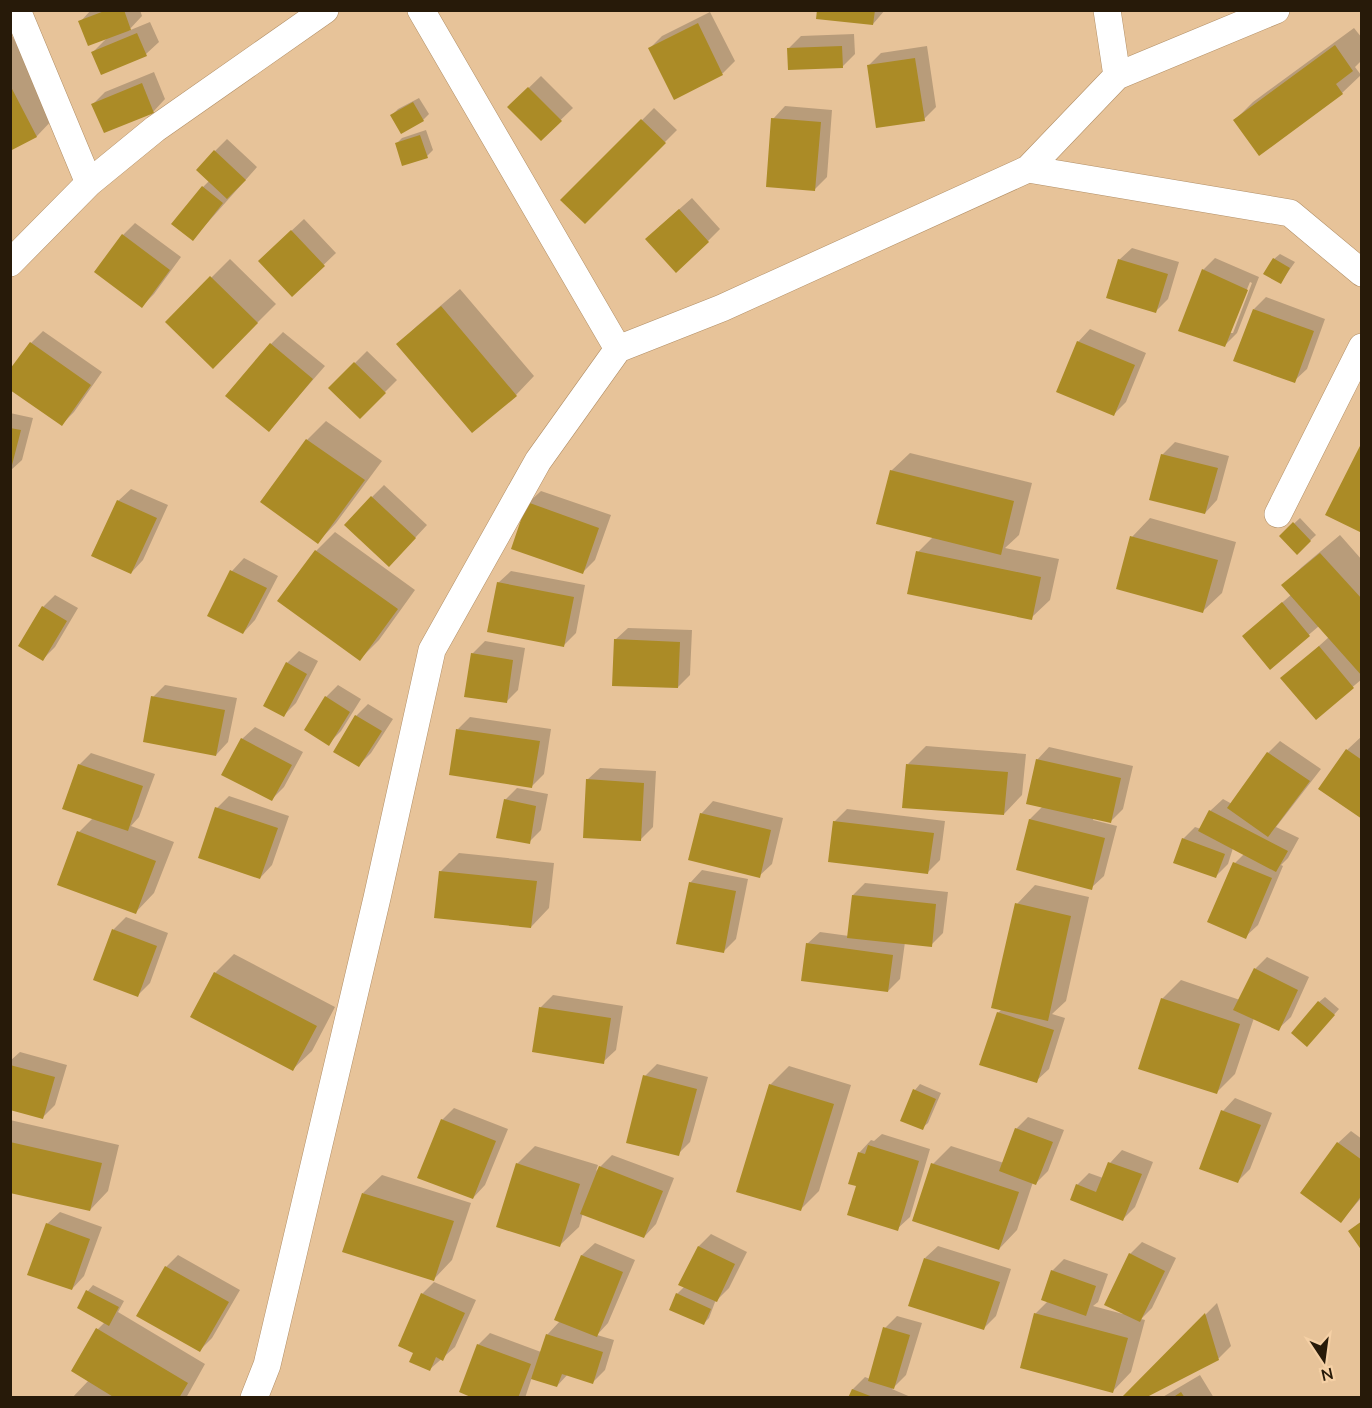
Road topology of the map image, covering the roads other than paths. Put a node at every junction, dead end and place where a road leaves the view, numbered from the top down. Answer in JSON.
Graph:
{"nodes":[{"id":1,"x":17,"y":10,"type":"edge"},
{"id":2,"x":325,"y":10,"type":"edge"},
{"id":3,"x":421,"y":10,"type":"edge"},
{"id":4,"x":1107,"y":10,"type":"edge"},
{"id":5,"x":1276,"y":10,"type":"edge"},
{"id":6,"x":1117,"y":76,"type":"junction"},
{"id":7,"x":1028,"y":169,"type":"junction"},
{"id":8,"x":89,"y":183,"type":"junction"},
{"id":9,"x":10,"y":263,"type":"edge"},
{"id":10,"x":1362,"y":273,"type":"edge"},
{"id":11,"x":1362,"y":347,"type":"edge"},
{"id":12,"x":618,"y":349,"type":"junction"},
{"id":13,"x":1278,"y":514,"type":"dead end"},
{"id":14,"x":254,"y":1398,"type":"edge"}],
"edges":[{"from":1,"to":8,"type":"street"},
{"from":2,"to":8,"type":"street"},
{"from":3,"to":12,"type":"street"},
{"from":4,"to":6,"type":"street"},
{"from":5,"to":6,"type":"street"},
{"from":6,"to":7,"type":"street"},
{"from":7,"to":10,"type":"street"},
{"from":7,"to":12,"type":"street"},
{"from":8,"to":9,"type":"street"},
{"from":11,"to":13,"type":"street"},
{"from":12,"to":14,"type":"street"}]}
